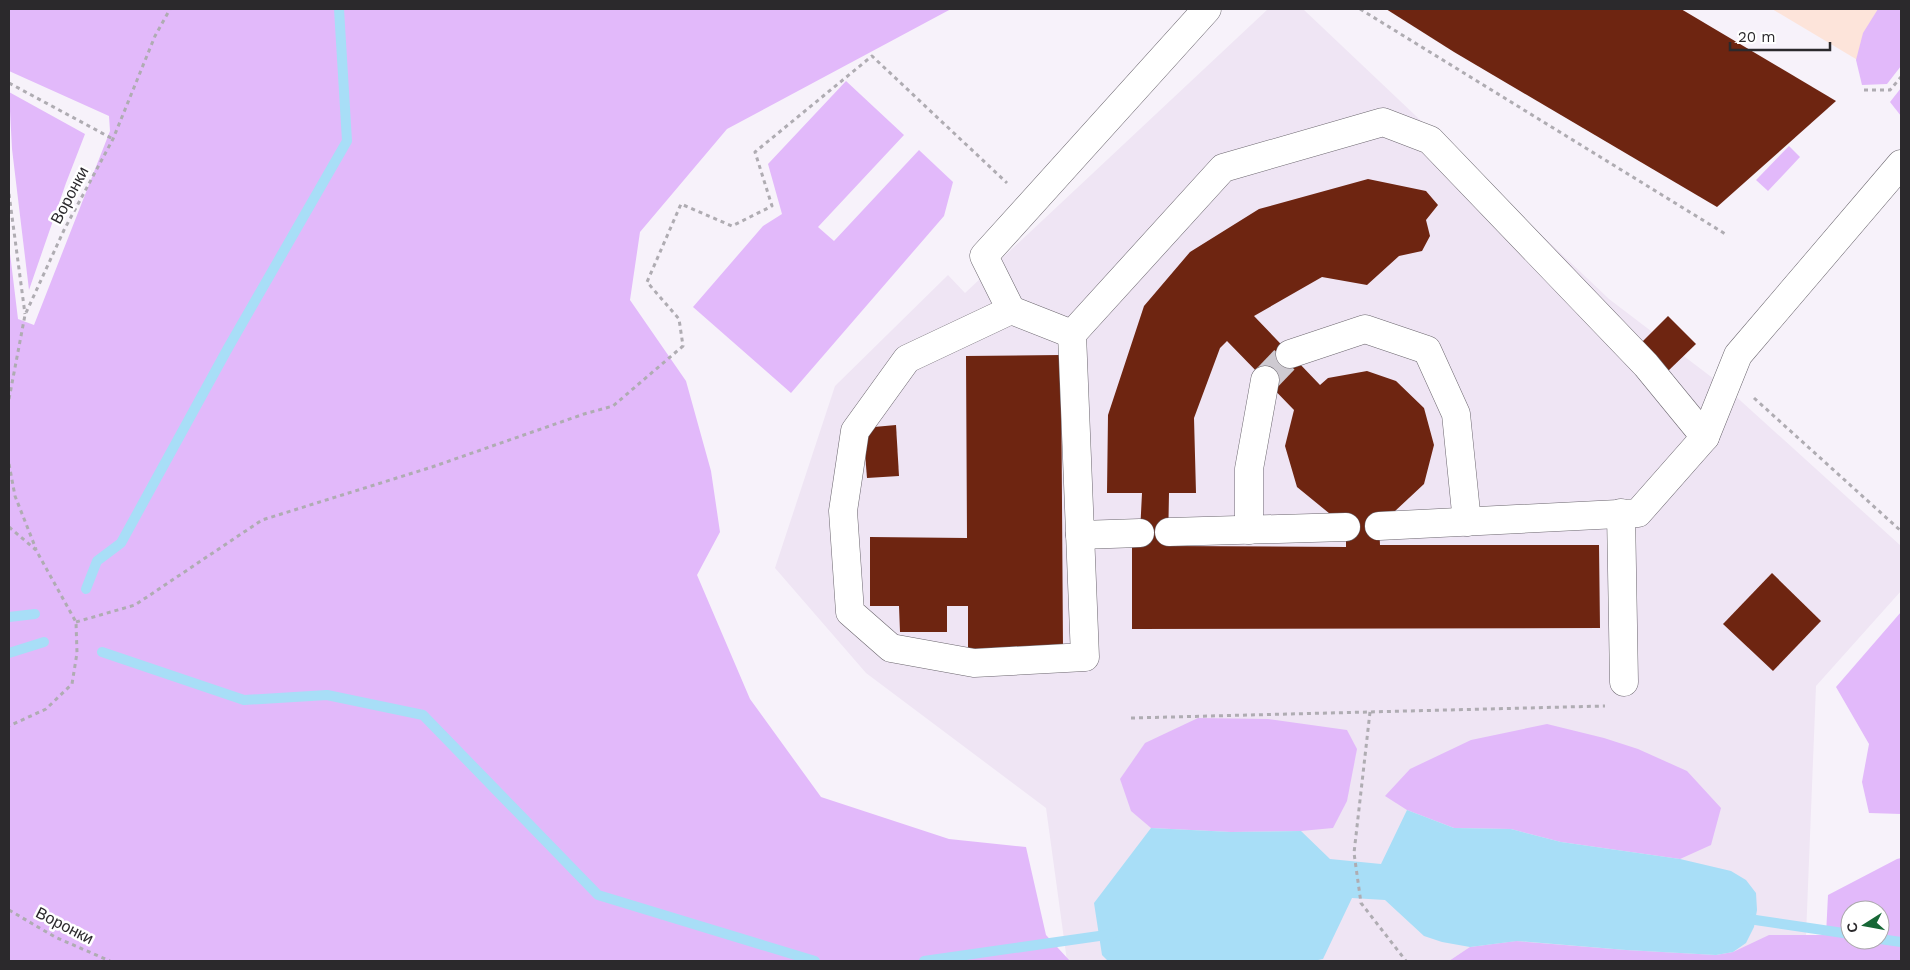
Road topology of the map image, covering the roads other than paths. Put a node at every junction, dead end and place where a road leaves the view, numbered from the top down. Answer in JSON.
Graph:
{"nodes":[{"id":1,"x":1207,"y":9,"type":"edge"},
{"id":2,"x":1901,"y":164,"type":"edge"},
{"id":3,"x":1010,"y":310,"type":"junction"},
{"id":4,"x":1072,"y":334,"type":"junction"},
{"id":5,"x":1290,"y":354,"type":"tunnel mouth"},
{"id":6,"x":1265,"y":380,"type":"tunnel mouth"},
{"id":7,"x":1704,"y":437,"type":"junction"},
{"id":8,"x":1621,"y":513,"type":"junction"},
{"id":9,"x":1467,"y":522,"type":"junction"},
{"id":10,"x":1379,"y":526,"type":"dead end"},
{"id":11,"x":1346,"y":527,"type":"dead end"},
{"id":12,"x":1249,"y":530,"type":"junction"},
{"id":13,"x":1168,"y":532,"type":"dead end"},
{"id":14,"x":1140,"y":533,"type":"dead end"},
{"id":15,"x":1080,"y":535,"type":"junction"},
{"id":16,"x":1624,"y":682,"type":"road end"}],
"edges":[{"from":1,"to":3,"type":"street"},
{"from":2,"to":7,"type":"street"},
{"from":3,"to":4,"type":"street"},
{"from":3,"to":15,"type":"street"},
{"from":4,"to":7,"type":"street"},
{"from":4,"to":15,"type":"street"},
{"from":5,"to":9,"type":"street"},
{"from":6,"to":12,"type":"street"},
{"from":7,"to":8,"type":"street"},
{"from":8,"to":9,"type":"street"},
{"from":8,"to":16,"type":"street"},
{"from":9,"to":10,"type":"street"},
{"from":11,"to":12,"type":"street"},
{"from":12,"to":13,"type":"street"},
{"from":14,"to":15,"type":"street"}]}
